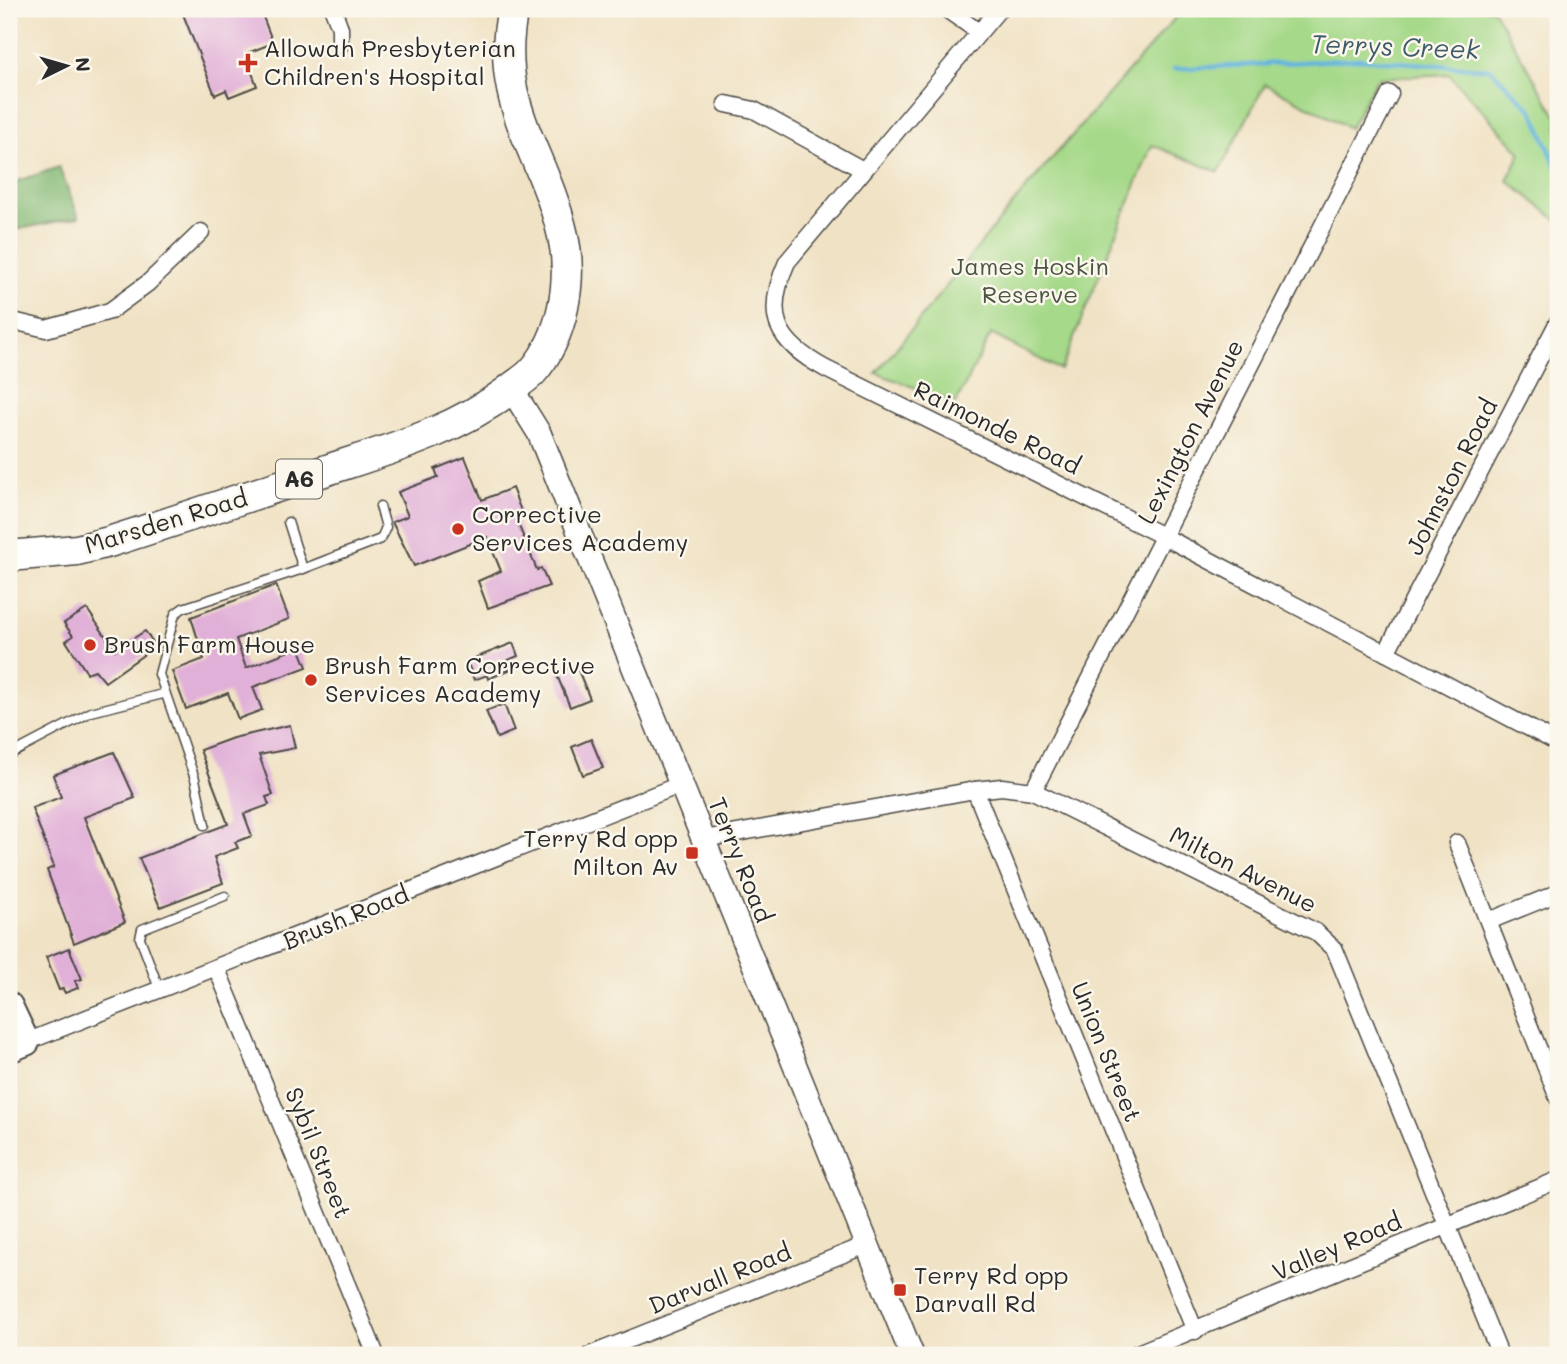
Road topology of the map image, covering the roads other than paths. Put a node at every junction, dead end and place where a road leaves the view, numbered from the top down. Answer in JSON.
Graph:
{"nodes":[{"id":1,"x":333,"y":9,"type":"edge"},
{"id":2,"x":495,"y":9,"type":"edge"},
{"id":3,"x":513,"y":9,"type":"edge"},
{"id":4,"x":946,"y":9,"type":"edge"},
{"id":5,"x":999,"y":9,"type":"edge"},
{"id":6,"x":979,"y":32,"type":"junction"},
{"id":7,"x":340,"y":45,"type":"dead end"},
{"id":8,"x":1390,"y":94,"type":"dead end"},
{"id":9,"x":726,"y":104,"type":"dead end"},
{"id":10,"x":863,"y":170,"type":"junction"},
{"id":11,"x":201,"y":232,"type":"dead end"},
{"id":12,"x":9,"y":320,"type":"edge"},
{"id":13,"x":1558,"y":321,"type":"edge"},
{"id":14,"x":511,"y":388,"type":"junction"},
{"id":15,"x":380,"y":506,"type":"dead end"},
{"id":16,"x":288,"y":522,"type":"dead end"},
{"id":17,"x":1163,"y":536,"type":"junction"},
{"id":18,"x":9,"y":556,"type":"edge"},
{"id":19,"x":303,"y":569,"type":"junction"},
{"id":20,"x":1386,"y":653,"type":"junction"},
{"id":21,"x":163,"y":694,"type":"junction"},
{"id":22,"x":1558,"y":743,"type":"edge"},
{"id":23,"x":9,"y":755,"type":"edge"},
{"id":24,"x":682,"y":784,"type":"junction"},
{"id":25,"x":975,"y":790,"type":"junction"},
{"id":26,"x":1033,"y":791,"type":"junction"},
{"id":27,"x":205,"y":825,"type":"dead end"},
{"id":28,"x":704,"y":839,"type":"junction"},
{"id":29,"x":1457,"y":843,"type":"dead end"},
{"id":30,"x":1558,"y":893,"type":"edge"},
{"id":31,"x":225,"y":896,"type":"dead end"},
{"id":32,"x":1489,"y":921,"type":"junction"},
{"id":33,"x":217,"y":969,"type":"junction"},
{"id":34,"x":160,"y":991,"type":"junction"},
{"id":35,"x":9,"y":1006,"type":"edge"},
{"id":36,"x":18,"y":1045,"type":"edge"},
{"id":37,"x":1558,"y":1098,"type":"edge"},
{"id":38,"x":1558,"y":1180,"type":"edge"},
{"id":39,"x":1447,"y":1227,"type":"junction"},
{"id":40,"x":866,"y":1245,"type":"junction"},
{"id":41,"x":1195,"y":1331,"type":"junction"},
{"id":42,"x":376,"y":1355,"type":"edge"},
{"id":43,"x":590,"y":1355,"type":"edge"},
{"id":44,"x":912,"y":1355,"type":"edge"},
{"id":45,"x":1133,"y":1355,"type":"edge"},
{"id":46,"x":1500,"y":1355,"type":"edge"}],
"edges":[{"from":1,"to":7,"type":"street"},
{"from":2,"to":14,"type":"highway"},
{"from":3,"to":14,"type":"highway","name":"Marsden Road","number":"A6"},
{"from":4,"to":6,"type":"street"},
{"from":5,"to":6,"type":"street","name":"Raimonde Road"},
{"from":6,"to":10,"type":"street","name":"Raimonde Road"},
{"from":8,"to":17,"type":"street","name":"Lexington Avenue"},
{"from":9,"to":10,"type":"street"},
{"from":10,"to":17,"type":"street","name":"Raimonde Road"},
{"from":11,"to":12,"type":"street"},
{"from":13,"to":20,"type":"street","name":"Johnston Road"},
{"from":14,"to":18,"type":"highway","name":"Marsden Road","number":"A6"},
{"from":14,"to":24,"type":"street","name":"Terry Road"},
{"from":15,"to":19,"type":"lane"},
{"from":16,"to":19,"type":"lane"},
{"from":17,"to":20,"type":"street","name":"Raimonde Road"},
{"from":17,"to":26,"type":"street","name":"Lexington Avenue"},
{"from":19,"to":21,"type":"lane"},
{"from":20,"to":22,"type":"street","name":"Raimonde Road"},
{"from":21,"to":23,"type":"lane"},
{"from":21,"to":27,"type":"lane"},
{"from":24,"to":28,"type":"street","name":"Terry Road"},
{"from":24,"to":33,"type":"street","name":"Brush Road"},
{"from":25,"to":26,"type":"street","name":"Milton Avenue"},
{"from":25,"to":28,"type":"street","name":"Milton Avenue"},
{"from":25,"to":41,"type":"street","name":"Union Street"},
{"from":26,"to":39,"type":"street","name":"Milton Avenue"},
{"from":28,"to":40,"type":"street","name":"Terry Road"},
{"from":29,"to":32,"type":"street"},
{"from":30,"to":32,"type":"street"},
{"from":31,"to":34,"type":"lane"},
{"from":32,"to":37,"type":"street"},
{"from":33,"to":34,"type":"street","name":"Brush Road"},
{"from":33,"to":42,"type":"street","name":"Sybil Street"},
{"from":34,"to":36,"type":"street","name":"Brush Road"},
{"from":35,"to":36,"type":"main road"},
{"from":38,"to":39,"type":"street","name":"Valley Road"},
{"from":39,"to":41,"type":"street","name":"Valley Road"},
{"from":39,"to":46,"type":"street","name":"Milton Avenue"},
{"from":40,"to":43,"type":"street","name":"Darvall Road"},
{"from":40,"to":44,"type":"street","name":"Terry Road"},
{"from":41,"to":45,"type":"street","name":"Valley Road"}]}
